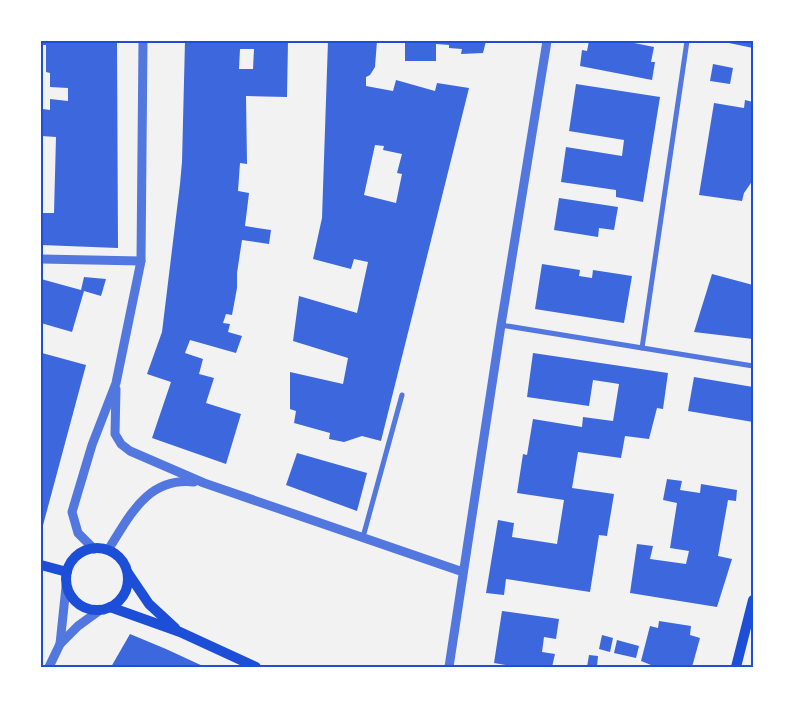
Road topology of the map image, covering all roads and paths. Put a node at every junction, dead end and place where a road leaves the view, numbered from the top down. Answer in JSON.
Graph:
{"nodes":[{"id":1,"x":143,"y":41,"type":"edge"},
{"id":2,"x":547,"y":41,"type":"edge"},
{"id":3,"x":687,"y":41,"type":"edge"},
{"id":4,"x":41,"y":259,"type":"edge"},
{"id":5,"x":141,"y":261,"type":"junction"},
{"id":6,"x":501,"y":325,"type":"junction"},
{"id":7,"x":642,"y":348,"type":"junction"},
{"id":8,"x":753,"y":366,"type":"edge"},
{"id":9,"x":116,"y":383,"type":"junction"},
{"id":10,"x":402,"y":395,"type":"dead end"},
{"id":11,"x":204,"y":484,"type":"junction"},
{"id":12,"x":363,"y":537,"type":"junction"},
{"id":13,"x":94,"y":549,"type":"junction"},
{"id":14,"x":108,"y":550,"type":"junction"},
{"id":15,"x":41,"y":565,"type":"edge"},
{"id":16,"x":126,"y":570,"type":"junction"},
{"id":17,"x":66,"y":572,"type":"junction"},
{"id":18,"x":463,"y":572,"type":"junction"},
{"id":19,"x":66,"y":587,"type":"junction"},
{"id":20,"x":753,"y":600,"type":"edge"},
{"id":21,"x":105,"y":609,"type":"junction"},
{"id":22,"x":180,"y":632,"type":"junction"},
{"id":23,"x":60,"y":644,"type":"junction"},
{"id":24,"x":49,"y":667,"type":"edge"},
{"id":25,"x":256,"y":667,"type":"edge"},
{"id":26,"x":449,"y":667,"type":"edge"},
{"id":27,"x":736,"y":667,"type":"edge"}],
"edges":[{"from":1,"to":5,"type":"street"},
{"from":2,"to":6,"type":"street"},
{"from":3,"to":7,"type":"street"},
{"from":4,"to":5,"type":"street"},
{"from":5,"to":9,"type":"street"},
{"from":6,"to":7,"type":"street"},
{"from":6,"to":18,"type":"street"},
{"from":7,"to":8,"type":"street"},
{"from":9,"to":11,"type":"street"},
{"from":9,"to":13,"type":"street"},
{"from":10,"to":12,"type":"street"},
{"from":11,"to":12,"type":"street"},
{"from":11,"to":14,"type":"street"},
{"from":12,"to":18,"type":"street"},
{"from":13,"to":14,"type":"main road"},
{"from":13,"to":17,"type":"main road"},
{"from":14,"to":16,"type":"main road"},
{"from":15,"to":17,"type":"main road"},
{"from":16,"to":21,"type":"main road"},
{"from":16,"to":22,"type":"main road"},
{"from":17,"to":19,"type":"main road"},
{"from":18,"to":26,"type":"street"},
{"from":19,"to":21,"type":"main road"},
{"from":19,"to":23,"type":"street"},
{"from":20,"to":27,"type":"main road"},
{"from":21,"to":22,"type":"main road"},
{"from":21,"to":23,"type":"street"},
{"from":22,"to":25,"type":"main road"},
{"from":23,"to":24,"type":"street"}]}
